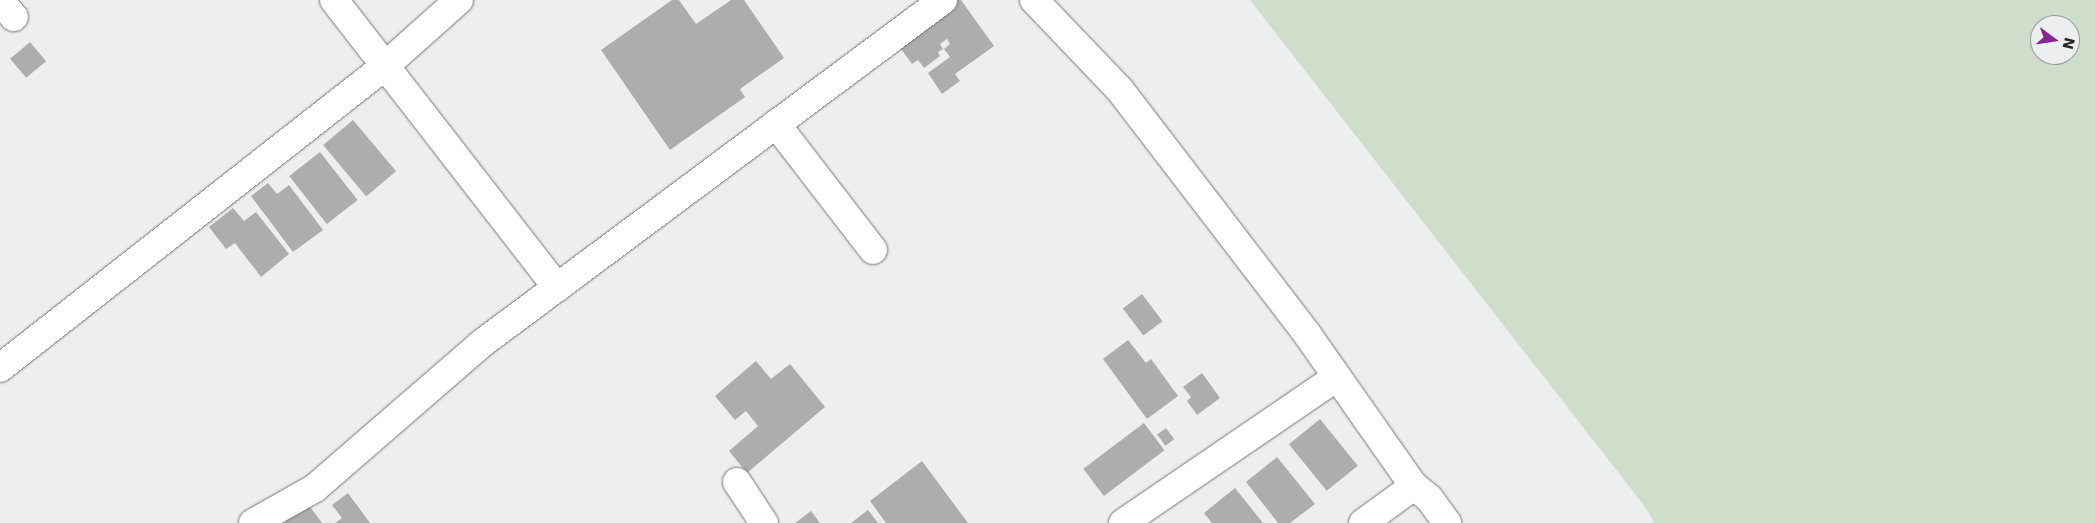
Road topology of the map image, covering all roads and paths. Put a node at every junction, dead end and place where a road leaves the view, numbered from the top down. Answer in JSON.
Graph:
{"nodes":[{"id":1,"x":334,"y":0,"type":"edge"},
{"id":2,"x":459,"y":0,"type":"edge"},
{"id":3,"x":943,"y":0,"type":"edge"},
{"id":4,"x":1034,"y":0,"type":"edge"},
{"id":5,"x":385,"y":66,"type":"junction"},
{"id":6,"x":776,"y":124,"type":"junction"},
{"id":7,"x":873,"y":250,"type":"dead end"},
{"id":8,"x":557,"y":288,"type":"junction"},
{"id":9,"x":0,"y":368,"type":"edge"},
{"id":10,"x":1337,"y":377,"type":"junction"},
{"id":11,"x":737,"y":482,"type":"dead end"},
{"id":12,"x":1414,"y":486,"type":"junction"},
{"id":13,"x":253,"y":523,"type":"edge"},
{"id":14,"x":764,"y":523,"type":"edge"},
{"id":15,"x":1123,"y":523,"type":"edge"},
{"id":16,"x":1363,"y":523,"type":"edge"},
{"id":17,"x":1448,"y":523,"type":"edge"}],
"edges":[{"from":1,"to":5,"type":"street"},
{"from":2,"to":5,"type":"street"},
{"from":3,"to":6,"type":"street"},
{"from":4,"to":10,"type":"street"},
{"from":5,"to":8,"type":"street"},
{"from":5,"to":9,"type":"street"},
{"from":6,"to":7,"type":"street"},
{"from":6,"to":8,"type":"street"},
{"from":8,"to":13,"type":"street"},
{"from":10,"to":12,"type":"street"},
{"from":10,"to":15,"type":"street"},
{"from":11,"to":14,"type":"street"},
{"from":12,"to":16,"type":"street"},
{"from":12,"to":17,"type":"street"}]}
